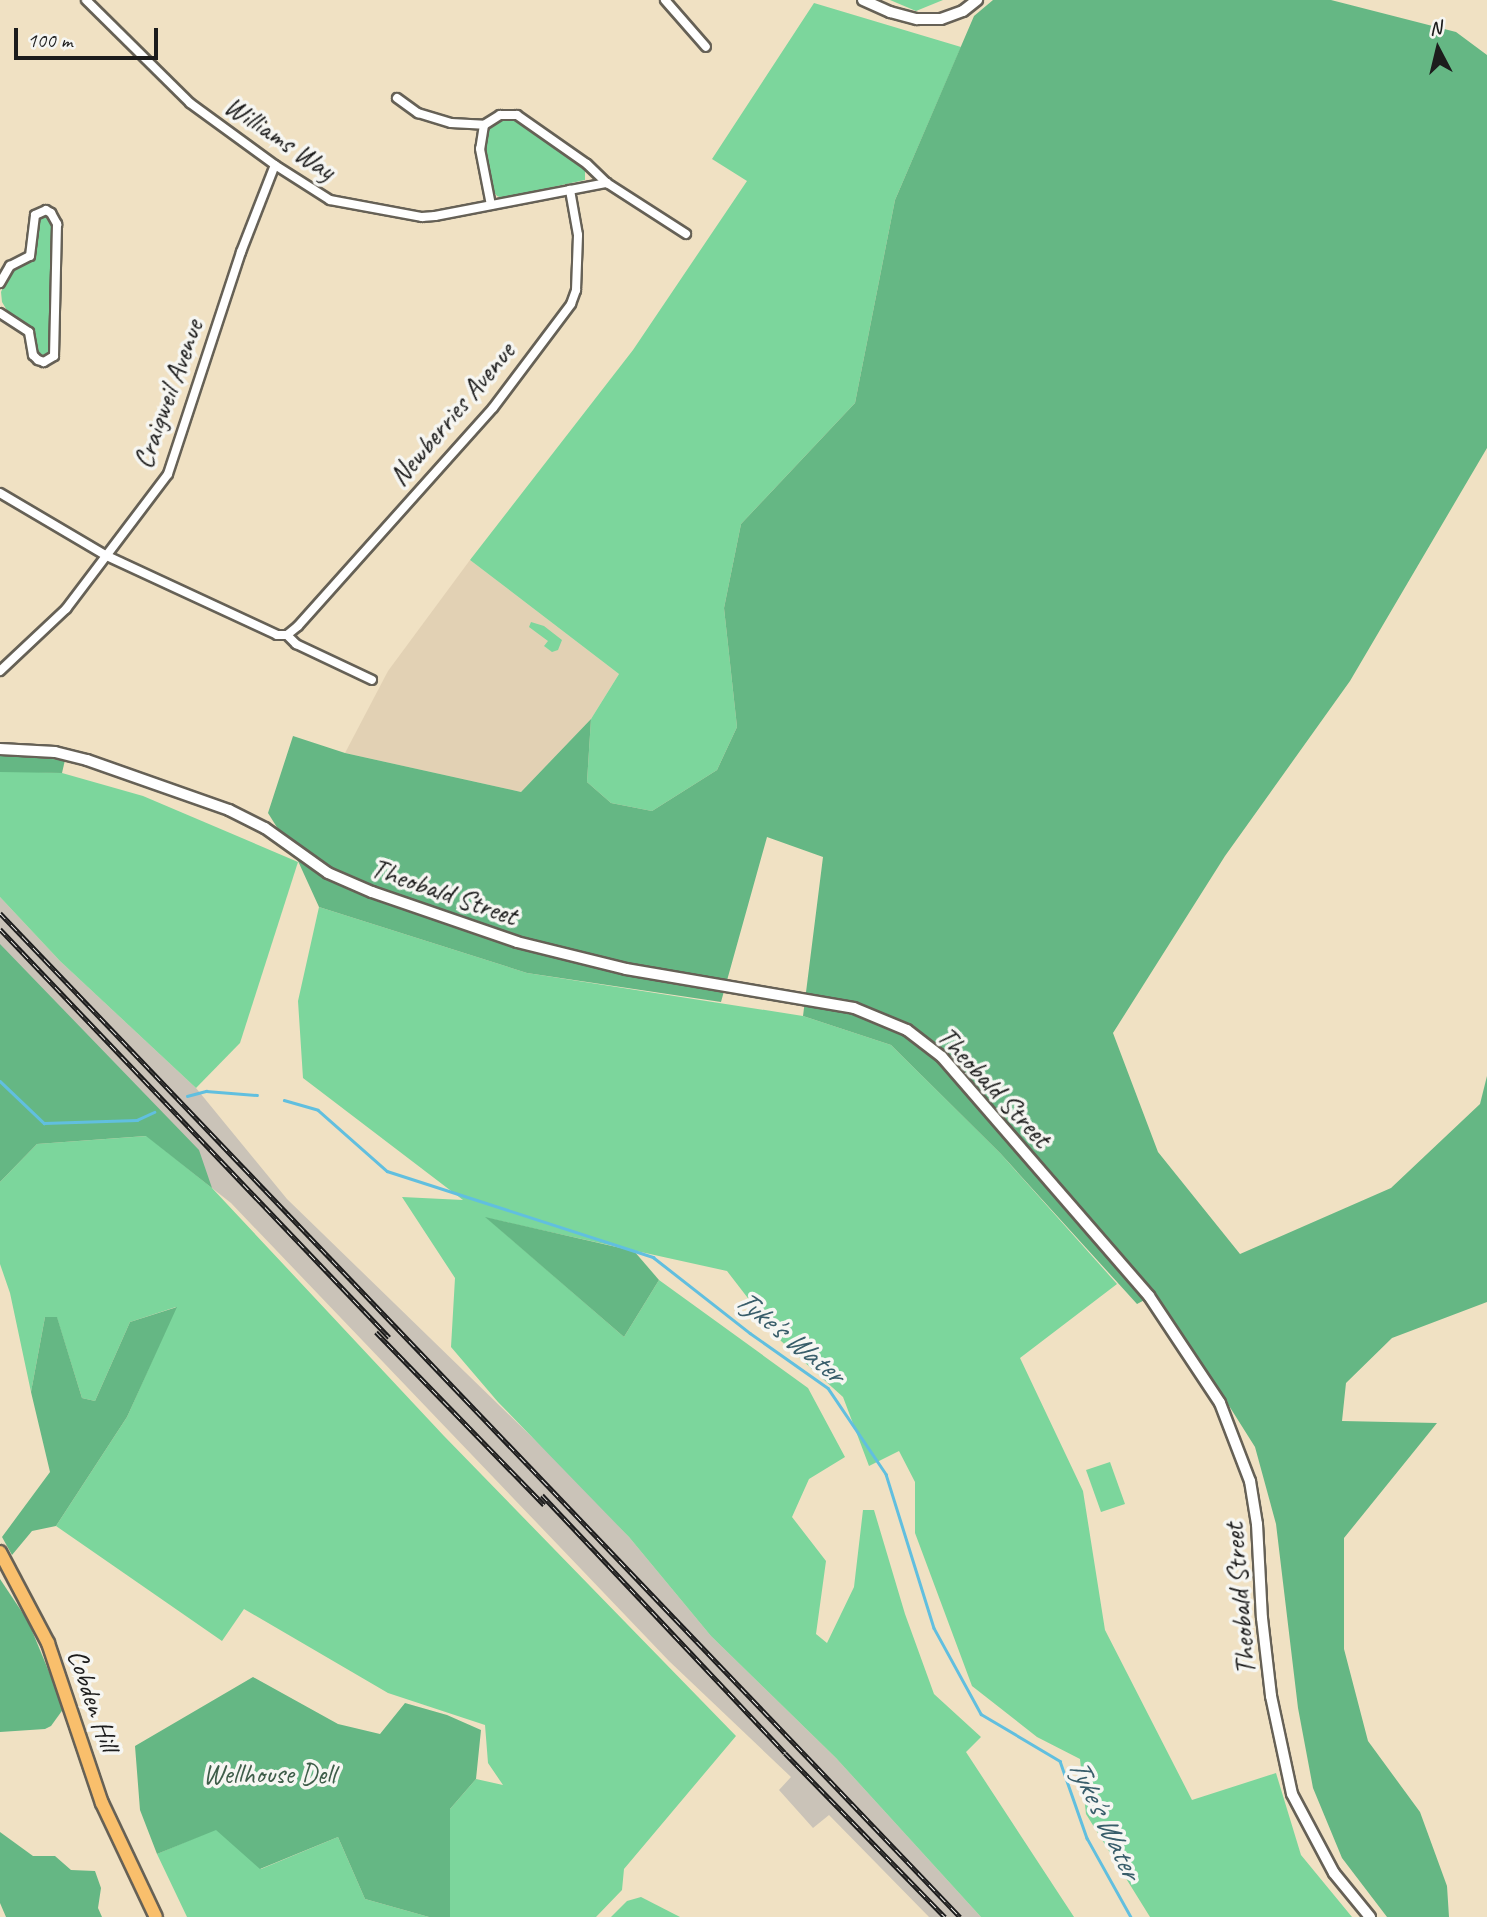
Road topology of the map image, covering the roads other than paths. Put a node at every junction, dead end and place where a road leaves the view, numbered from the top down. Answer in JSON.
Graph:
{"nodes":[{"id":1,"x":86,"y":0,"type":"edge"},
{"id":2,"x":665,"y":0,"type":"edge"},
{"id":3,"x":863,"y":0,"type":"edge"},
{"id":4,"x":976,"y":0,"type":"edge"},
{"id":5,"x":706,"y":47,"type":"dead end"},
{"id":6,"x":397,"y":98,"type":"dead end"},
{"id":7,"x":484,"y":125,"type":"junction"},
{"id":8,"x":275,"y":165,"type":"junction"},
{"id":9,"x":607,"y":183,"type":"junction"},
{"id":10,"x":570,"y":190,"type":"junction"},
{"id":11,"x":491,"y":205,"type":"junction"},
{"id":12,"x":687,"y":234,"type":"dead end"},
{"id":13,"x":0,"y":283,"type":"edge"},
{"id":14,"x":0,"y":313,"type":"edge"},
{"id":15,"x":0,"y":494,"type":"edge"},
{"id":16,"x":107,"y":556,"type":"junction"},
{"id":17,"x":287,"y":635,"type":"junction"},
{"id":18,"x":0,"y":671,"type":"edge"},
{"id":19,"x":372,"y":680,"type":"dead end"},
{"id":20,"x":0,"y":749,"type":"edge"},
{"id":21,"x":0,"y":1552,"type":"edge"},
{"id":22,"x":156,"y":1917,"type":"edge"},
{"id":23,"x":1370,"y":1917,"type":"edge"}],
"edges":[{"from":1,"to":8,"type":"street","name":"Williams Way"},
{"from":2,"to":5,"type":"street"},
{"from":3,"to":4,"type":"street"},
{"from":6,"to":7,"type":"street"},
{"from":7,"to":9,"type":"street"},
{"from":7,"to":11,"type":"street"},
{"from":8,"to":11,"type":"street","name":"Williams Way"},
{"from":8,"to":16,"type":"street","name":"Craigweil Avenue"},
{"from":9,"to":10,"type":"street","name":"Williams Way"},
{"from":9,"to":12,"type":"street"},
{"from":10,"to":11,"type":"street","name":"Williams Way"},
{"from":10,"to":17,"type":"street","name":"Newberries Avenue"},
{"from":13,"to":14,"type":"street"},
{"from":15,"to":16,"type":"street"},
{"from":16,"to":17,"type":"street"},
{"from":16,"to":18,"type":"street","name":"Craigweil Avenue"},
{"from":17,"to":19,"type":"street"},
{"from":20,"to":23,"type":"street","name":"Theobald Street"},
{"from":21,"to":22,"type":"main road","name":"Cobden Hill"}]}
